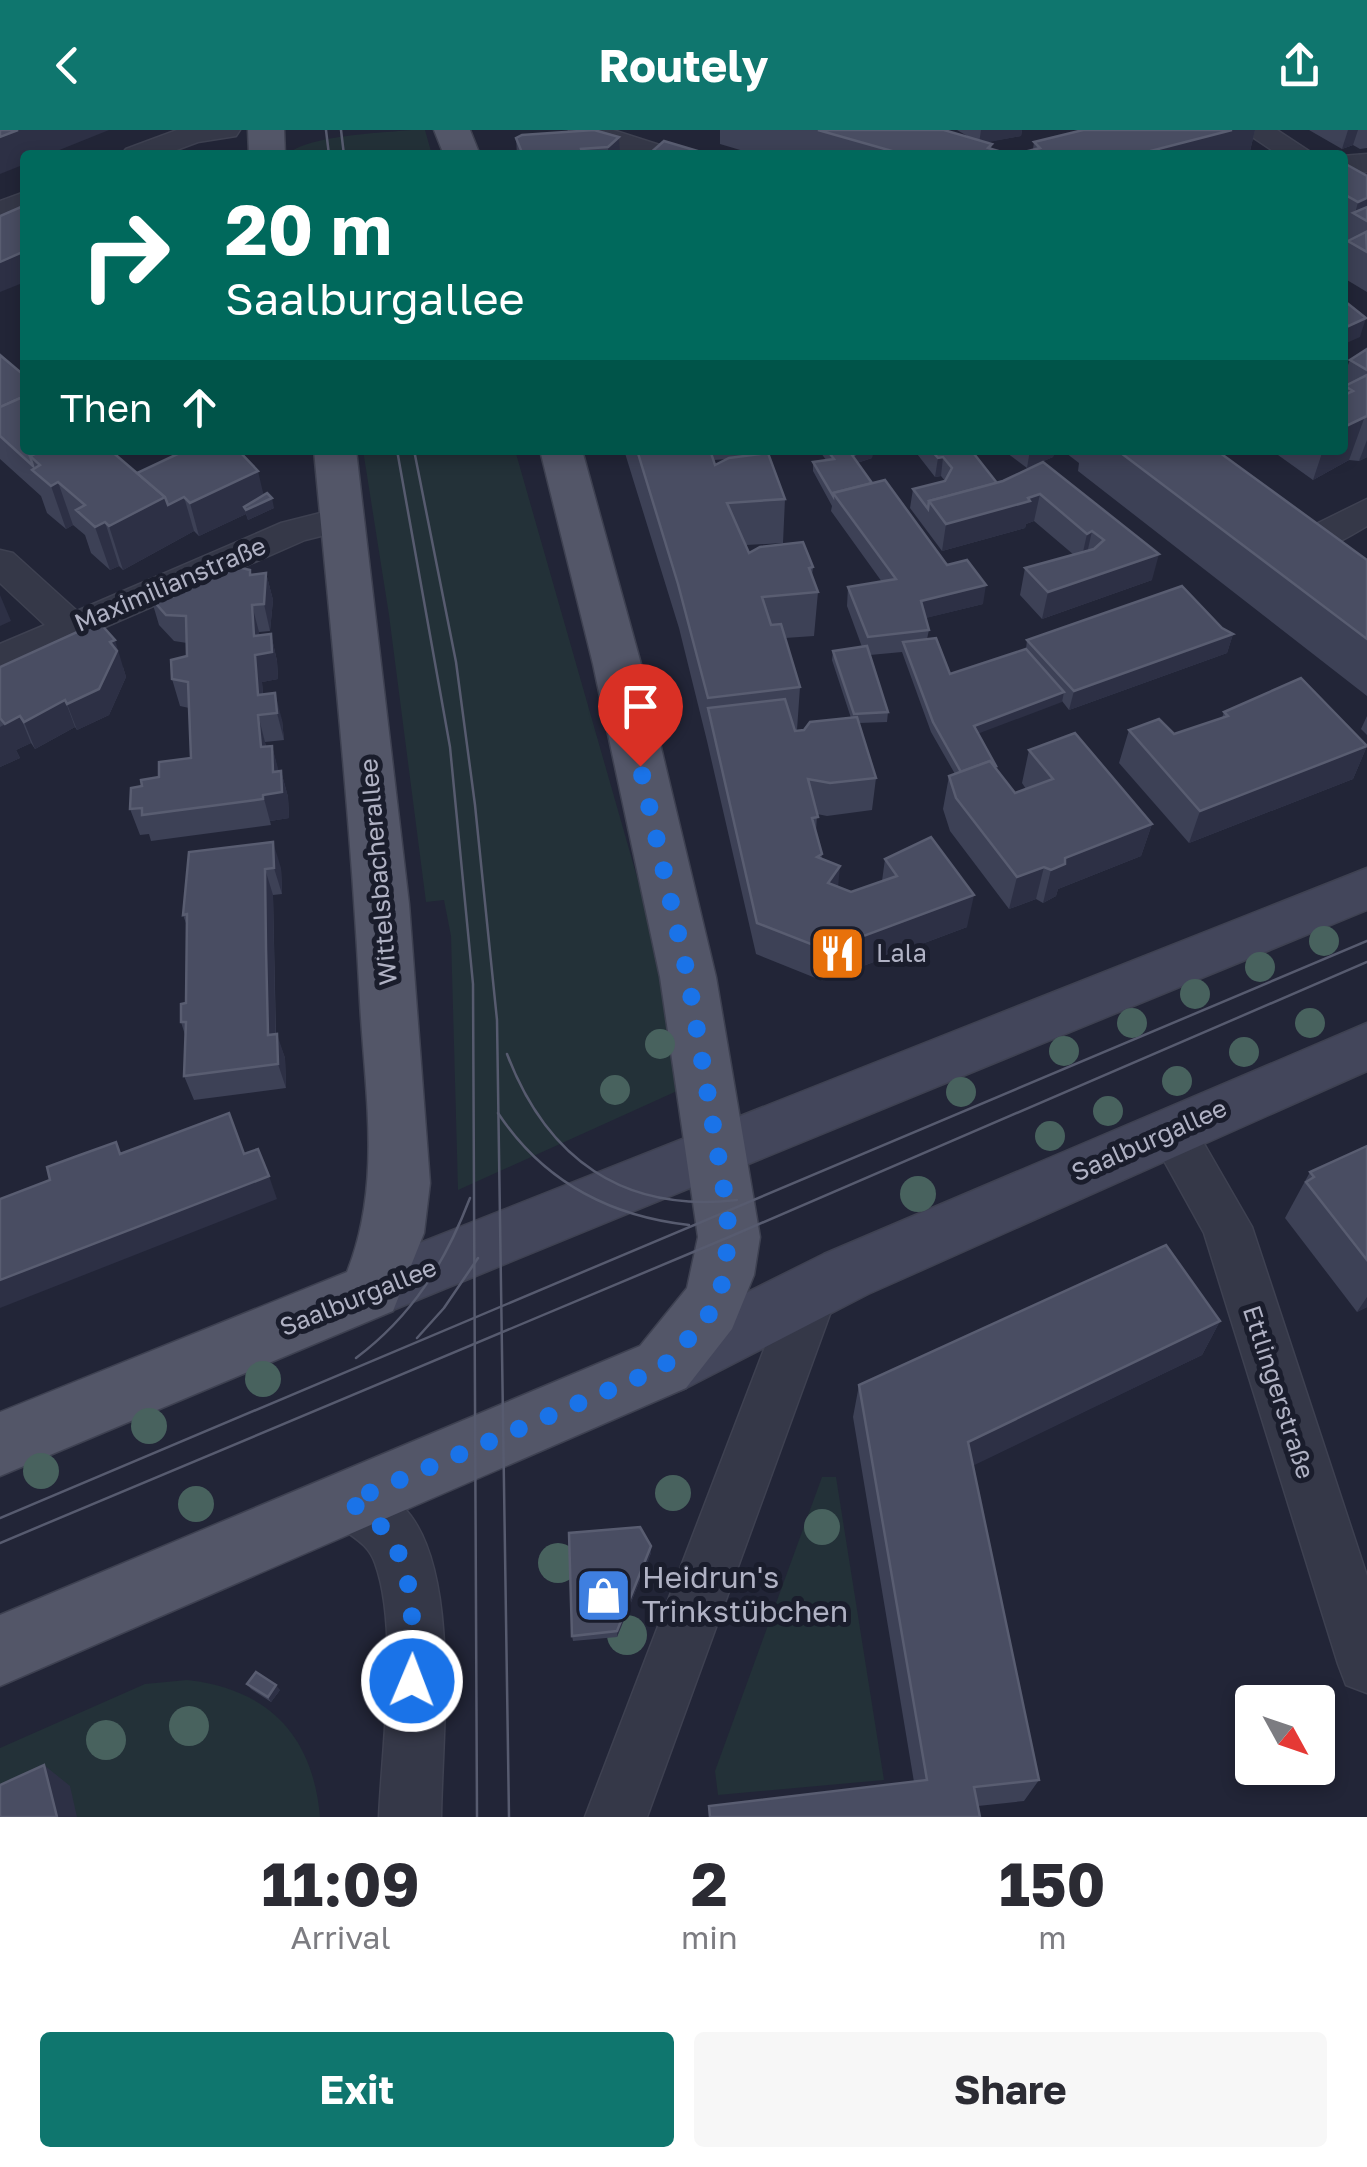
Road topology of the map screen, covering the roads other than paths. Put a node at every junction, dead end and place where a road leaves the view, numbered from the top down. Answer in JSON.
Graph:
{"nodes":[{"id":1,"x":226,"y":130,"type":"edge"},
{"id":2,"x":582,"y":130,"type":"edge"},
{"id":3,"x":1256,"y":130,"type":"edge"},
{"id":4,"x":150,"y":150,"type":"edge"},
{"id":5,"x":646,"y":150,"type":"edge"},
{"id":6,"x":1291,"y":150,"type":"edge"},
{"id":7,"x":336,"y":455,"type":"edge"},
{"id":8,"x":562,"y":455,"type":"edge"},
{"id":9,"x":1367,"y":511,"type":"edge"},
{"id":10,"x":344,"y":519,"type":"junction"},
{"id":11,"x":1352,"y":558,"type":"edge"},
{"id":12,"x":0,"y":562,"type":"edge"},
{"id":13,"x":70,"y":627,"type":"junction"},
{"id":14,"x":0,"y":660,"type":"edge"},
{"id":15,"x":1367,"y":888,"type":"edge"},
{"id":16,"x":1367,"y":1046,"type":"edge"},
{"id":17,"x":1171,"y":1130,"type":"junction"},
{"id":18,"x":717,"y":1150,"type":"junction"},
{"id":19,"x":371,"y":1290,"type":"junction"},
{"id":20,"x":812,"y":1292,"type":"junction"},
{"id":21,"x":663,"y":1367,"type":"junction"},
{"id":22,"x":66,"y":1418,"type":"junction"},
{"id":23,"x":0,"y":1444,"type":"edge"},
{"id":24,"x":0,"y":1458,"type":"edge"},
{"id":25,"x":348,"y":1502,"type":"junction"},
{"id":26,"x":0,"y":1651,"type":"edge"},
{"id":27,"x":1367,"y":1664,"type":"edge"},
{"id":28,"x":410,"y":1817,"type":"edge"},
{"id":29,"x":616,"y":1817,"type":"edge"}],
"edges":[{"from":1,"to":4,"type":"street"},
{"from":2,"to":5,"type":"street"},
{"from":3,"to":6,"type":"street"},
{"from":7,"to":10,"type":"main road","name":"Wittelsbacherallee"},
{"from":8,"to":18,"type":"main road"},
{"from":9,"to":11,"type":"street"},
{"from":10,"to":13,"type":"street","name":"Maximilianstraße"},
{"from":10,"to":19,"type":"main road","name":"Wittelsbacherallee"},
{"from":12,"to":13,"type":"street"},
{"from":13,"to":14,"type":"street","name":"Maximilianstraße"},
{"from":15,"to":18,"type":"main road","name":"Saalburgallee"},
{"from":16,"to":17,"type":"main road","name":"Saalburgallee"},
{"from":17,"to":20,"type":"main road","name":"Saalburgallee"},
{"from":17,"to":27,"type":"street","name":"Ettlingerstraße"},
{"from":18,"to":19,"type":"main road","name":"Saalburgallee"},
{"from":18,"to":21,"type":"main road","name":"Saalburgallee"},
{"from":19,"to":22,"type":"main road","name":"Saalburgallee"},
{"from":20,"to":21,"type":"main road","name":"Saalburgallee"},
{"from":20,"to":29,"type":"street"},
{"from":21,"to":25,"type":"main road","name":"Saalburgallee"},
{"from":22,"to":23,"type":"main road","name":"Saalburgallee"},
{"from":22,"to":24,"type":"main road"},
{"from":25,"to":26,"type":"main road","name":"Saalburgallee"},
{"from":25,"to":28,"type":"street"}]}
